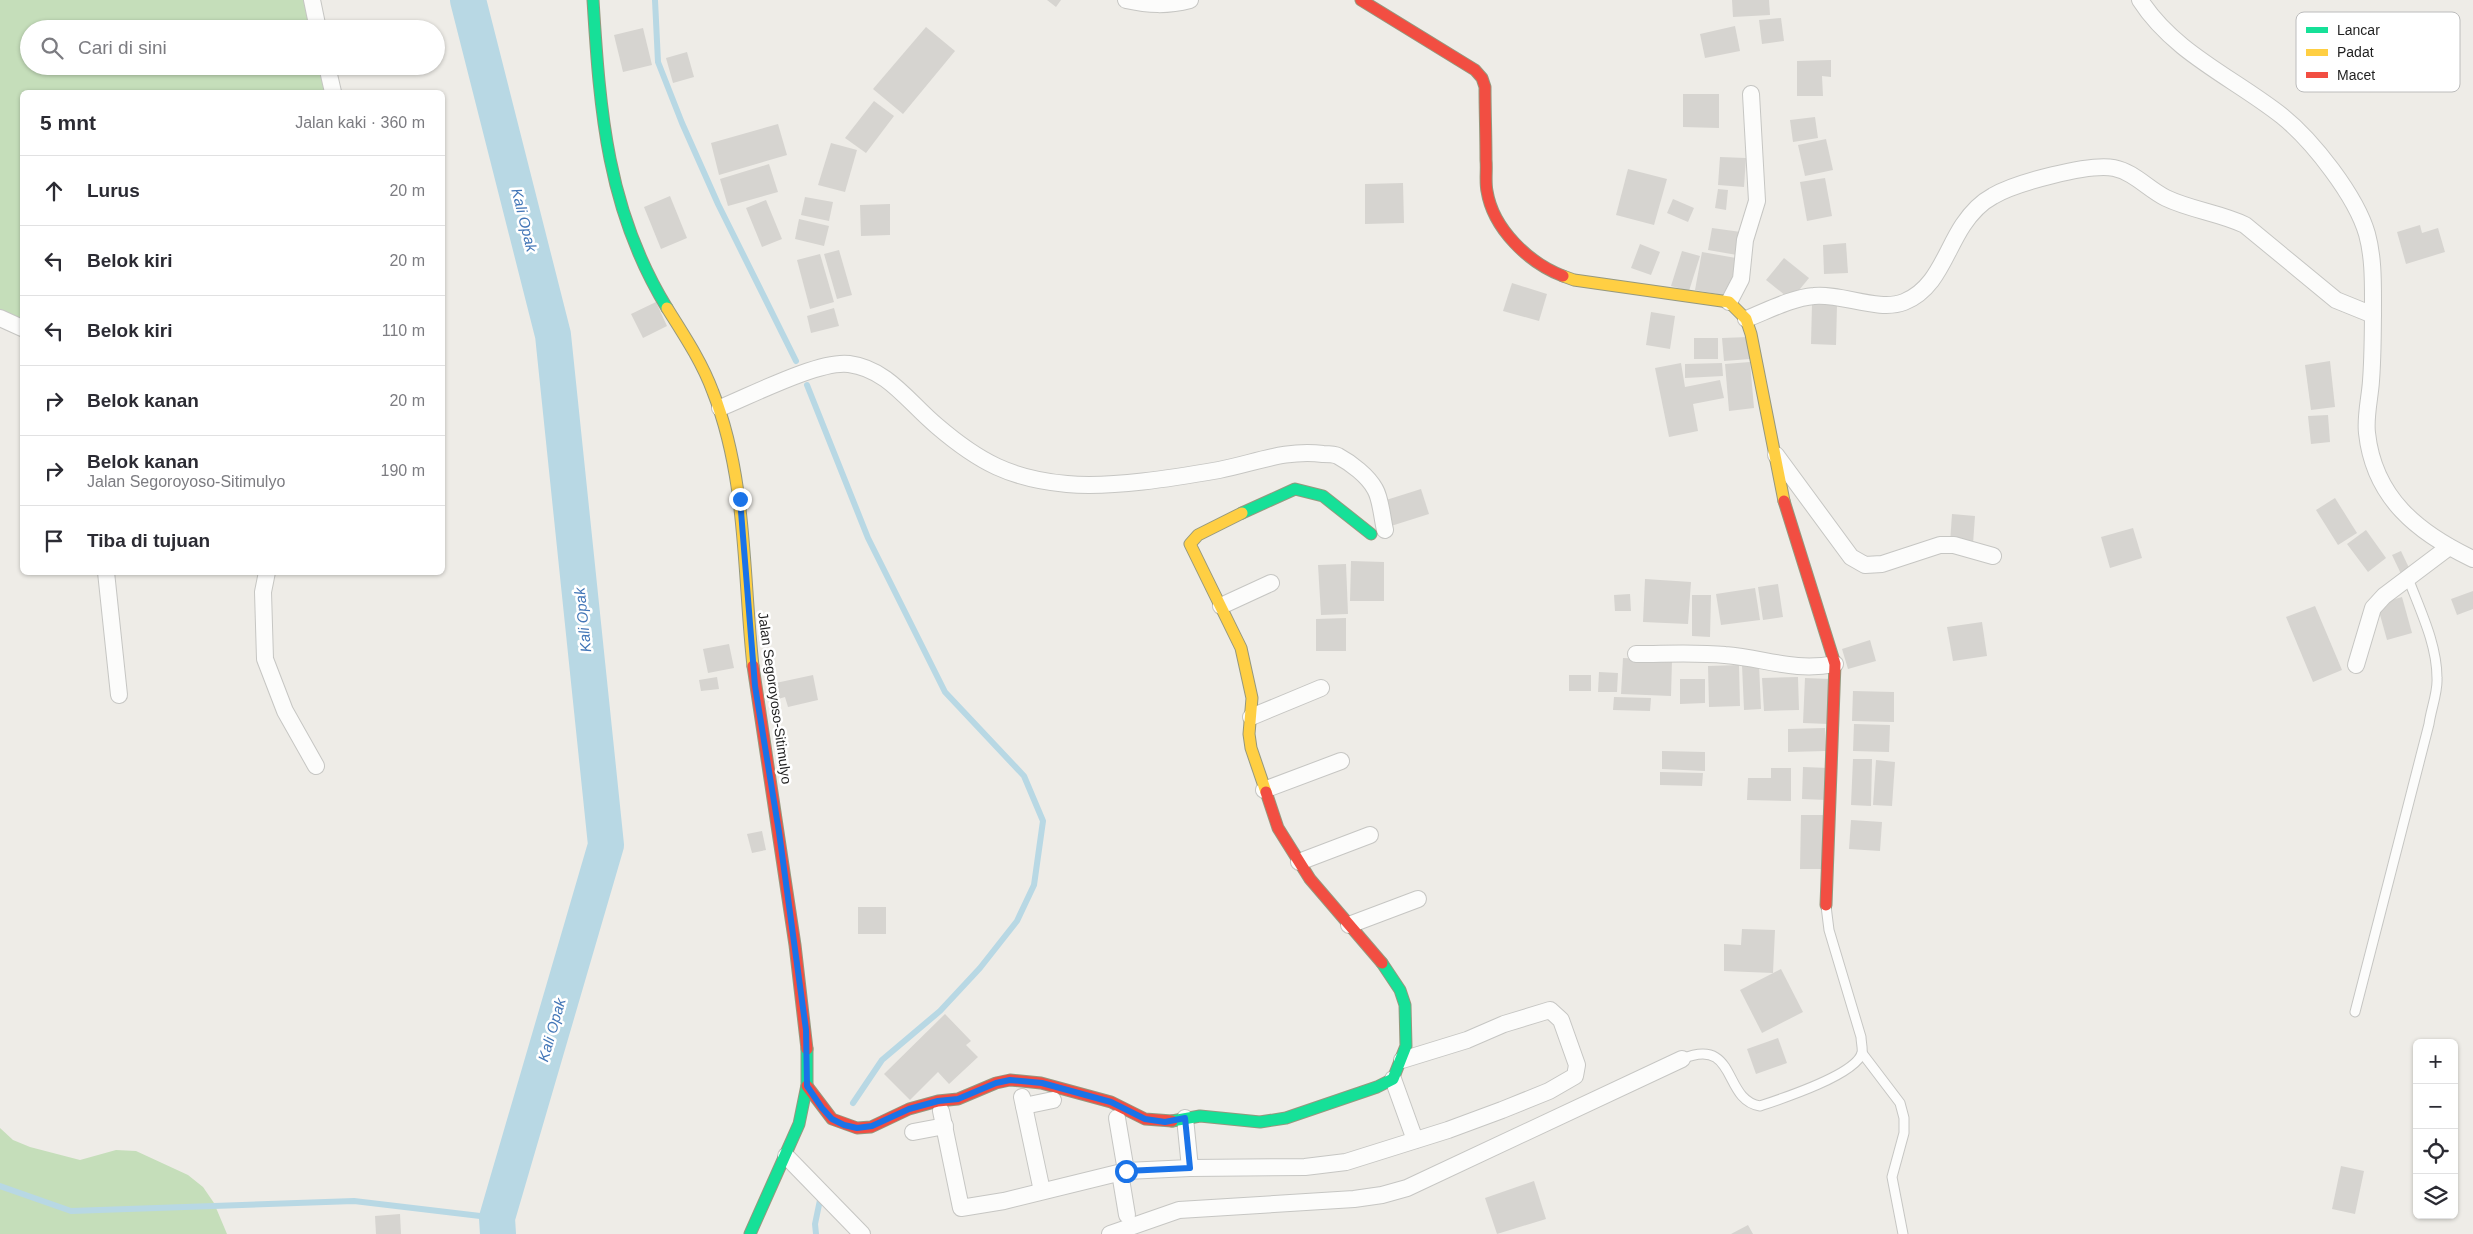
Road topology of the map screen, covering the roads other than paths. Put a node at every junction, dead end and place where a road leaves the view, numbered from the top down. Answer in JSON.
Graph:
{"nodes":[{"id":1,"x":312,"y":0,"type":"edge"},
{"id":2,"x":593,"y":0,"type":"edge"},
{"id":3,"x":1126,"y":0,"type":"edge"},
{"id":4,"x":1190,"y":0,"type":"edge"},
{"id":5,"x":1361,"y":0,"type":"edge"},
{"id":6,"x":2140,"y":0,"type":"edge"},
{"id":7,"x":316,"y":20,"type":"edge"},
{"id":8,"x":329,"y":75,"type":"edge"},
{"id":9,"x":333,"y":90,"type":"edge"},
{"id":10,"x":1751,"y":94,"type":"dead end"},
{"id":11,"x":1729,"y":302,"type":"junction"},
{"id":12,"x":2373,"y":315,"type":"junction"},
{"id":13,"x":0,"y":318,"type":"edge"},
{"id":14,"x":1746,"y":319,"type":"junction"},
{"id":15,"x":20,"y":327,"type":"edge"},
{"id":16,"x":720,"y":408,"type":"junction"},
{"id":17,"x":1773,"y":451,"type":"junction"},
{"id":18,"x":1378,"y":532,"type":"joint"},
{"id":19,"x":2449,"y":547,"type":"junction"},
{"id":20,"x":1993,"y":556,"type":"dead end"},
{"id":21,"x":2473,"y":559,"type":"edge"},
{"id":22,"x":106,"y":575,"type":"edge"},
{"id":23,"x":265,"y":575,"type":"edge"},
{"id":24,"x":2408,"y":578,"type":"junction"},
{"id":25,"x":1271,"y":583,"type":"dead end"},
{"id":26,"x":1221,"y":606,"type":"junction"},
{"id":27,"x":1636,"y":654,"type":"dead end"},
{"id":28,"x":1835,"y":664,"type":"junction"},
{"id":29,"x":2356,"y":664,"type":"dead end"},
{"id":30,"x":1321,"y":688,"type":"dead end"},
{"id":31,"x":119,"y":696,"type":"dead end"},
{"id":32,"x":1251,"y":717,"type":"junction"},
{"id":33,"x":1341,"y":761,"type":"dead end"},
{"id":34,"x":316,"y":766,"type":"dead end"},
{"id":35,"x":1264,"y":790,"type":"junction"},
{"id":36,"x":1370,"y":835,"type":"dead end"},
{"id":37,"x":1299,"y":862,"type":"junction"},
{"id":38,"x":1418,"y":899,"type":"dead end"},
{"id":39,"x":1826,"y":905,"type":"joint"},
{"id":40,"x":1349,"y":925,"type":"junction"},
{"id":41,"x":2355,"y":1012,"type":"dead end"},
{"id":42,"x":1862,"y":1053,"type":"junction"},
{"id":43,"x":1682,"y":1059,"type":"joint"},
{"id":44,"x":1402,"y":1060,"type":"junction"},
{"id":45,"x":1393,"y":1079,"type":"junction"},
{"id":46,"x":807,"y":1086,"type":"junction"},
{"id":47,"x":1053,"y":1100,"type":"dead end"},
{"id":48,"x":1117,"y":1118,"type":"dead end"},
{"id":49,"x":1185,"y":1118,"type":"junction"},
{"id":50,"x":913,"y":1132,"type":"dead end"},
{"id":51,"x":1415,"y":1140,"type":"junction"},
{"id":52,"x":786,"y":1156,"type":"junction"},
{"id":53,"x":1190,"y":1168,"type":"junction"},
{"id":54,"x":1123,"y":1172,"type":"junction"},
{"id":55,"x":1042,"y":1191,"type":"junction"},
{"id":56,"x":1127,"y":1215,"type":"dead end"},
{"id":57,"x":750,"y":1234,"type":"edge"},
{"id":58,"x":862,"y":1234,"type":"edge"},
{"id":59,"x":1110,"y":1234,"type":"edge"},
{"id":60,"x":1904,"y":1234,"type":"edge"}],
"edges":[{"from":1,"to":7,"type":"street"},
{"from":2,"to":16,"type":"street","name":"Jalan Segoroyoso-Sitimulyo"},
{"from":3,"to":4,"type":"street"},
{"from":5,"to":11,"type":"street"},
{"from":6,"to":12,"type":"street"},
{"from":8,"to":9,"type":"street"},
{"from":10,"to":11,"type":"street"},
{"from":11,"to":14,"type":"street"},
{"from":12,"to":14,"type":"street"},
{"from":12,"to":19,"type":"street"},
{"from":13,"to":15,"type":"street"},
{"from":14,"to":17,"type":"street"},
{"from":16,"to":18,"type":"street"},
{"from":16,"to":46,"type":"street","name":"Jalan Segoroyoso-Sitimulyo"},
{"from":17,"to":20,"type":"street"},
{"from":17,"to":28,"type":"street"},
{"from":18,"to":26,"type":"street"},
{"from":19,"to":21,"type":"street"},
{"from":19,"to":24,"type":"street"},
{"from":22,"to":31,"type":"street"},
{"from":23,"to":34,"type":"street"},
{"from":24,"to":29,"type":"street"},
{"from":24,"to":41,"type":"lane"},
{"from":25,"to":26,"type":"street"},
{"from":26,"to":32,"type":"street"},
{"from":27,"to":28,"type":"street"},
{"from":28,"to":39,"type":"street"},
{"from":30,"to":32,"type":"street"},
{"from":32,"to":35,"type":"street"},
{"from":33,"to":35,"type":"street"},
{"from":35,"to":37,"type":"street"},
{"from":36,"to":37,"type":"street"},
{"from":37,"to":40,"type":"street"},
{"from":38,"to":40,"type":"street"},
{"from":39,"to":42,"type":"lane"},
{"from":40,"to":44,"type":"street"},
{"from":42,"to":43,"type":"lane"},
{"from":42,"to":60,"type":"lane"},
{"from":43,"to":59,"type":"street"},
{"from":44,"to":45,"type":"street"},
{"from":44,"to":51,"type":"street"},
{"from":45,"to":49,"type":"street"},
{"from":45,"to":51,"type":"street"},
{"from":46,"to":49,"type":"street"},
{"from":46,"to":52,"type":"street","name":"Jalan Segoroyoso-Sitimulyo"},
{"from":47,"to":55,"type":"street"},
{"from":48,"to":54,"type":"street"},
{"from":49,"to":53,"type":"street"},
{"from":50,"to":55,"type":"street"},
{"from":51,"to":53,"type":"street"},
{"from":52,"to":57,"type":"street","name":"Jalan Segoroyoso-Sitimulyo"},
{"from":52,"to":58,"type":"street"},
{"from":53,"to":54,"type":"street"},
{"from":54,"to":55,"type":"street"},
{"from":54,"to":56,"type":"street"}]}
